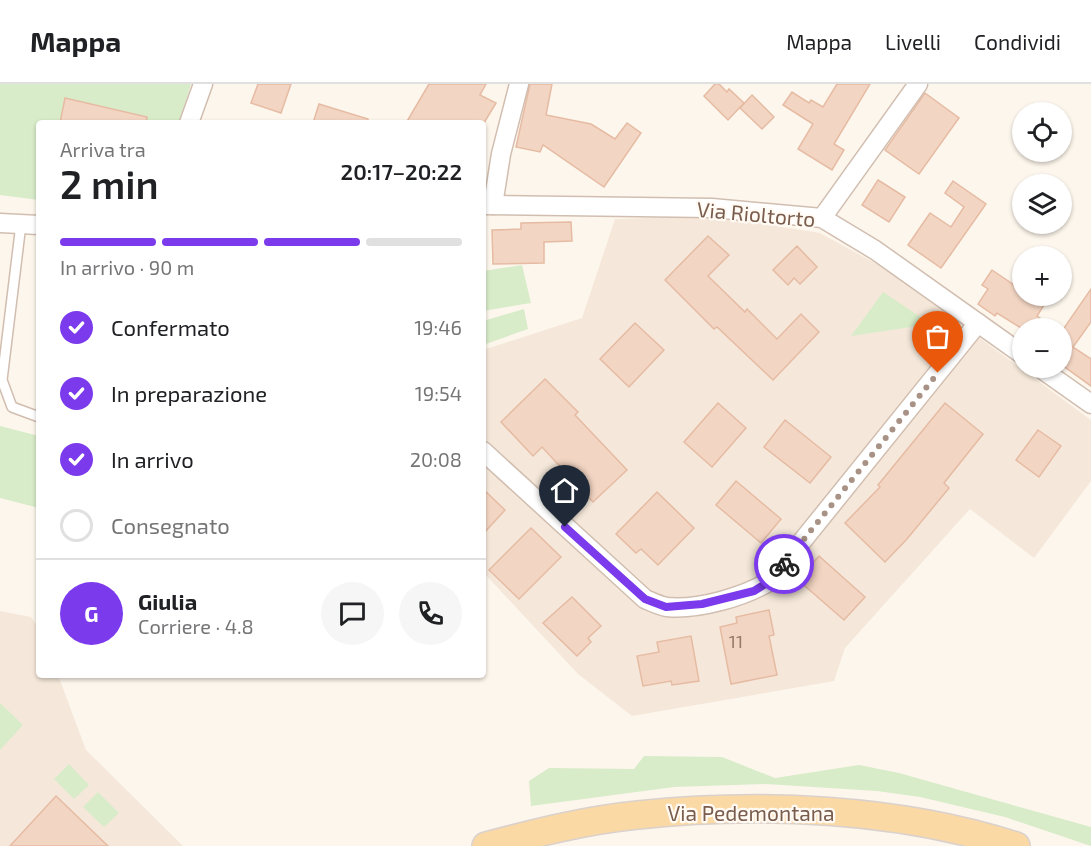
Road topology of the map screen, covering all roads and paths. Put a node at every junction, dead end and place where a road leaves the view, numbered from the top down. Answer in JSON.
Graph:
{"nodes":[{"id":1,"x":203,"y":84,"type":"edge"},
{"id":2,"x":519,"y":84,"type":"edge"},
{"id":3,"x":918,"y":84,"type":"edge"},
{"id":4,"x":190,"y":120,"type":"edge"},
{"id":5,"x":488,"y":205,"type":"edge"},
{"id":6,"x":822,"y":218,"type":"junction"},
{"id":7,"x":0,"y":223,"type":"edge"},
{"id":8,"x":30,"y":224,"type":"edge"},
{"id":9,"x":978,"y":323,"type":"junction"},
{"id":10,"x":1012,"y":348,"type":"edge"},
{"id":11,"x":1054,"y":378,"type":"edge"},
{"id":12,"x":1091,"y":404,"type":"edge"},
{"id":13,"x":36,"y":416,"type":"edge"},
{"id":14,"x":486,"y":454,"type":"edge"},
{"id":15,"x":486,"y":846,"type":"edge"},
{"id":16,"x":1016,"y":846,"type":"edge"}],
"edges":[{"from":1,"to":4,"type":"street"},
{"from":2,"to":5,"type":"street"},
{"from":3,"to":6,"type":"street"},
{"from":5,"to":6,"type":"street","name":"Via Rioltorto"},
{"from":6,"to":9,"type":"street","name":"Via Rioltorto"},
{"from":7,"to":8,"type":"street"},
{"from":8,"to":13,"type":"lane"},
{"from":9,"to":10,"type":"street","name":"Via Rioltorto"},
{"from":9,"to":14,"type":"street"},
{"from":11,"to":12,"type":"street"},
{"from":15,"to":16,"type":"main road","name":"Via Pedemontana"}]}
